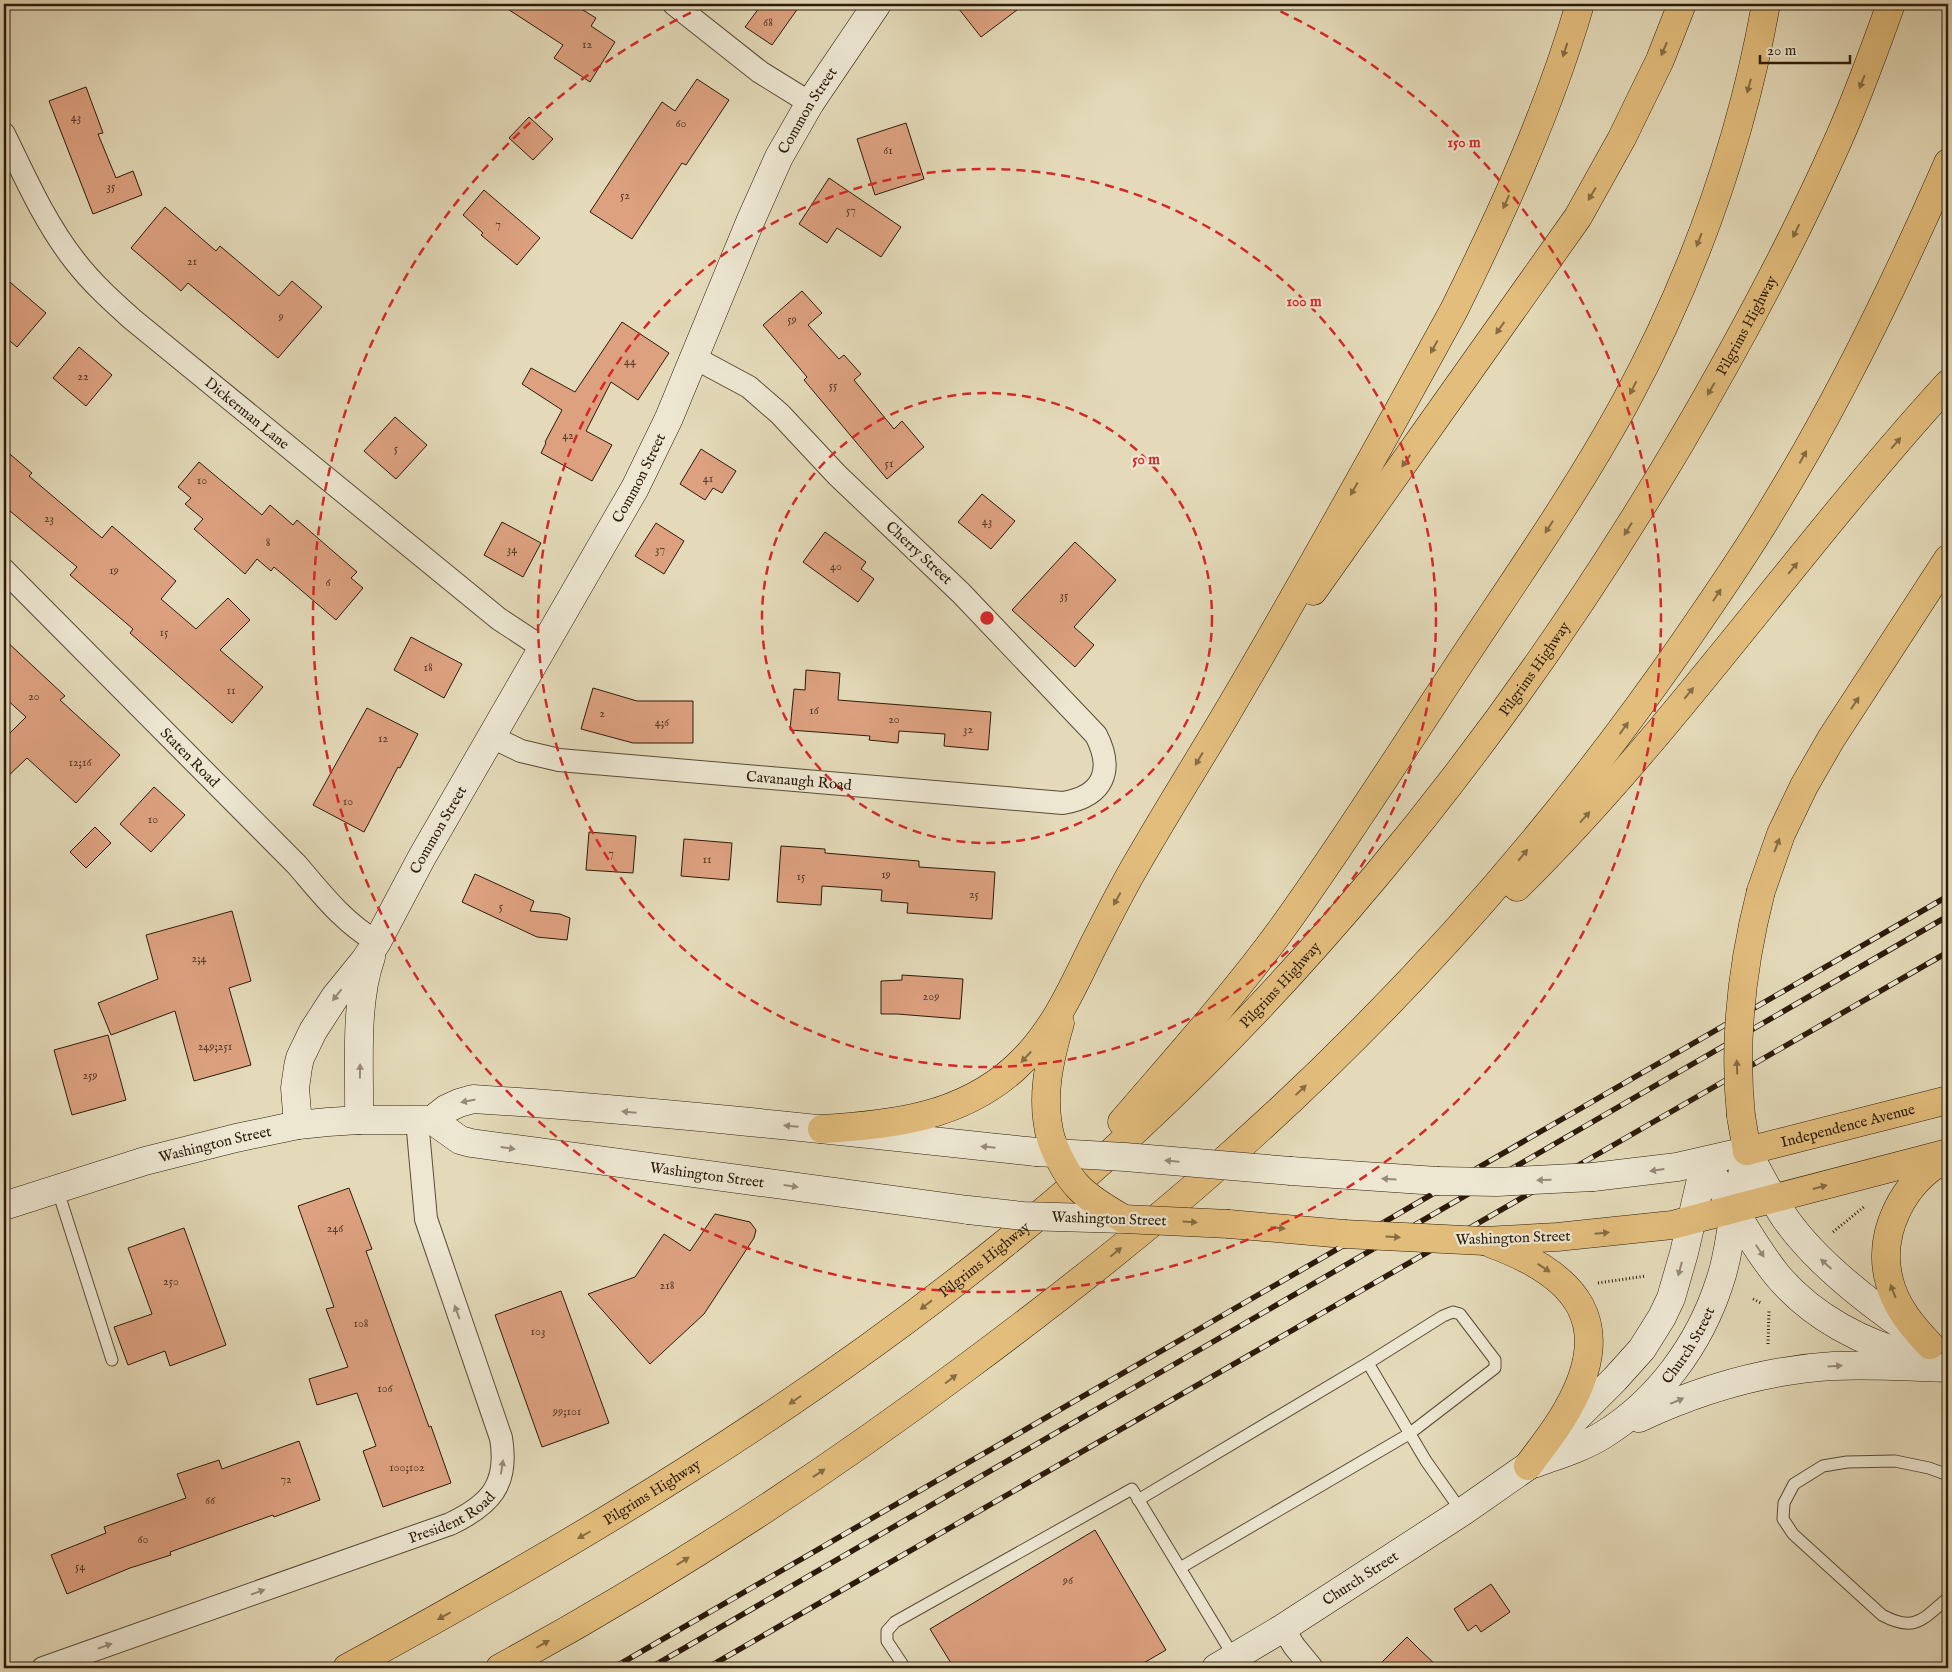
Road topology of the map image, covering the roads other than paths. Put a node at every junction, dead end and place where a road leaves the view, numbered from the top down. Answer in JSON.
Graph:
{"nodes":[{"id":1,"x":674,"y":4,"type":"edge"},
{"id":2,"x":877,"y":4,"type":"edge"},
{"id":3,"x":1580,"y":4,"type":"edge"},
{"id":4,"x":1682,"y":4,"type":"edge"},
{"id":5,"x":1766,"y":4,"type":"edge"},
{"id":6,"x":1892,"y":4,"type":"edge"},
{"id":7,"x":810,"y":103,"type":"junction"},
{"id":8,"x":4,"y":134,"type":"edge"},
{"id":9,"x":1948,"y":163,"type":"edge"},
{"id":10,"x":695,"y":358,"type":"junction"},
{"id":11,"x":1948,"y":384,"type":"edge"},
{"id":12,"x":1948,"y":559,"type":"edge"},
{"id":13,"x":4,"y":570,"type":"edge"},
{"id":14,"x":543,"y":648,"type":"junction"},
{"id":15,"x":1224,"y":717,"type":"junction"},
{"id":16,"x":492,"y":737,"type":"junction"},
{"id":17,"x":1102,"y":778,"type":"joint"},
{"id":18,"x":377,"y":942,"type":"junction"},
{"id":19,"x":1073,"y":988,"type":"junction"},
{"id":20,"x":1384,"y":1007,"type":"junction"},
{"id":21,"x":1948,"y":1100,"type":"edge"},
{"id":22,"x":359,"y":1120,"type":"junction"},
{"id":23,"x":424,"y":1120,"type":"junction"},
{"id":24,"x":298,"y":1125,"type":"junction"},
{"id":25,"x":822,"y":1129,"type":"junction"},
{"id":26,"x":1048,"y":1148,"type":"junction"},
{"id":27,"x":1747,"y":1151,"type":"junction"},
{"id":28,"x":1948,"y":1153,"type":"edge"},
{"id":29,"x":1948,"y":1157,"type":"edge"},
{"id":30,"x":1705,"y":1162,"type":"junction"},
{"id":31,"x":57,"y":1188,"type":"junction"},
{"id":32,"x":1773,"y":1199,"type":"junction"},
{"id":33,"x":4,"y":1206,"type":"edge"},
{"id":34,"x":1049,"y":1207,"type":"junction"},
{"id":35,"x":1735,"y":1210,"type":"junction"},
{"id":36,"x":1124,"y":1219,"type":"junction"},
{"id":37,"x":1691,"y":1221,"type":"junction"},
{"id":38,"x":1484,"y":1241,"type":"junction"},
{"id":39,"x":1942,"y":1355,"type":"edge"},
{"id":40,"x":112,"y":1360,"type":"dead end"},
{"id":41,"x":1368,"y":1363,"type":"junction"},
{"id":42,"x":1948,"y":1368,"type":"edge"},
{"id":43,"x":1409,"y":1434,"type":"junction"},
{"id":44,"x":1601,"y":1436,"type":"junction"},
{"id":45,"x":1528,"y":1466,"type":"junction"},
{"id":46,"x":1948,"y":1475,"type":"edge"},
{"id":47,"x":1138,"y":1500,"type":"junction"},
{"id":48,"x":1462,"y":1512,"type":"junction"},
{"id":49,"x":1180,"y":1568,"type":"junction"},
{"id":50,"x":1948,"y":1598,"type":"edge"},
{"id":51,"x":1283,"y":1628,"type":"junction"},
{"id":52,"x":1225,"y":1663,"type":"edge"},
{"id":53,"x":43,"y":1668,"type":"edge"},
{"id":54,"x":348,"y":1668,"type":"edge"},
{"id":55,"x":500,"y":1668,"type":"edge"},
{"id":56,"x":905,"y":1668,"type":"edge"},
{"id":57,"x":1312,"y":1668,"type":"edge"}],
"edges":[{"from":1,"to":7,"type":"street"},
{"from":2,"to":7,"type":"main road","name":"Common Street"},
{"from":3,"to":15,"type":"main road","one_way":true},
{"from":4,"to":15,"type":"main road","one_way":true},
{"from":5,"to":34,"type":"main road","one_way":true},
{"from":6,"to":34,"type":"main road","name":"Pilgrims Highway","one_way":true},
{"from":7,"to":10,"type":"main road","name":"Common Street"},
{"from":8,"to":14,"type":"street","name":"Dickerman Lane"},
{"from":20,"to":9,"type":"main road","one_way":true},
{"from":10,"to":14,"type":"main road","name":"Common Street"},
{"from":10,"to":17,"type":"street","name":"Cherry Street"},
{"from":20,"to":11,"type":"main road","one_way":true},
{"from":27,"to":12,"type":"main road","one_way":true,"bridge":true},
{"from":13,"to":18,"type":"street","name":"Staten Road"},
{"from":14,"to":16,"type":"main road","name":"Common Street"},
{"from":15,"to":19,"type":"main road","one_way":true},
{"from":16,"to":17,"type":"street","name":"Cavanaugh Road"},
{"from":16,"to":18,"type":"main road","name":"Common Street"},
{"from":22,"to":18,"type":"main road","name":"Common Street","one_way":true},
{"from":18,"to":24,"type":"main road","name":"Common Street","one_way":true},
{"from":19,"to":25,"type":"main road","one_way":true},
{"from":19,"to":26,"type":"main road"},
{"from":55,"to":20,"type":"main road","one_way":true},
{"from":21,"to":27,"type":"main road","name":"Independence Avenue"},
{"from":22,"to":23,"type":"main road","name":"Washington Street"},
{"from":22,"to":24,"type":"main road","name":"Washington Street"},
{"from":25,"to":23,"type":"main road","one_way":true},
{"from":23,"to":36,"type":"main road","name":"Washington Street","one_way":true,"bridge":true},
{"from":53,"to":23,"type":"street","name":"President Road","one_way":true},
{"from":24,"to":31,"type":"main road","name":"Washington Street"},
{"from":26,"to":25,"type":"main road","one_way":true},
{"from":30,"to":26,"type":"main road","one_way":true,"bridge":true},
{"from":26,"to":36,"type":"main road","bridge":true},
{"from":27,"to":30,"type":"main road"},
{"from":27,"to":32,"type":"main road"},
{"from":27,"to":35,"type":"main road","name":"Church Street"},
{"from":32,"to":28,"type":"main road","one_way":true},
{"from":39,"to":29,"type":"main road","one_way":true},
{"from":30,"to":35,"type":"main road"},
{"from":30,"to":37,"type":"main road","name":"Church Street"},
{"from":31,"to":33,"type":"main road","name":"Washington Street"},
{"from":31,"to":40,"type":"lane"},
{"from":32,"to":35,"type":"main road","name":"Washington Street"},
{"from":39,"to":32,"type":"main road","one_way":true},
{"from":34,"to":54,"type":"main road","name":"Pilgrims Highway","one_way":true},
{"from":35,"to":37,"type":"main road","name":"Washington Street"},
{"from":35,"to":39,"type":"main road","one_way":true},
{"from":35,"to":44,"type":"main road","name":"Church Street"},
{"from":36,"to":38,"type":"main road","name":"Washington Street","one_way":true,"bridge":true},
{"from":38,"to":37,"type":"main road","name":"Washington Street","one_way":true},
{"from":37,"to":45,"type":"main road","name":"Church Street","one_way":true},
{"from":38,"to":45,"type":"main road","one_way":true},
{"from":41,"to":43,"type":"lane"},
{"from":41,"to":43,"type":"lane"},
{"from":41,"to":47,"type":"lane"},
{"from":44,"to":42,"type":"main road","one_way":true},
{"from":43,"to":48,"type":"lane"},
{"from":43,"to":49,"type":"lane"},
{"from":44,"to":45,"type":"main road","name":"Church Street"},
{"from":45,"to":48,"type":"main road","name":"Church Street"},
{"from":46,"to":50,"type":"lane"},
{"from":47,"to":49,"type":"lane"},
{"from":47,"to":56,"type":"lane"},
{"from":48,"to":51,"type":"main road","name":"Church Street"},
{"from":49,"to":52,"type":"lane"},
{"from":51,"to":52,"type":"main road","name":"Church Street"},
{"from":51,"to":57,"type":"street"}]}
